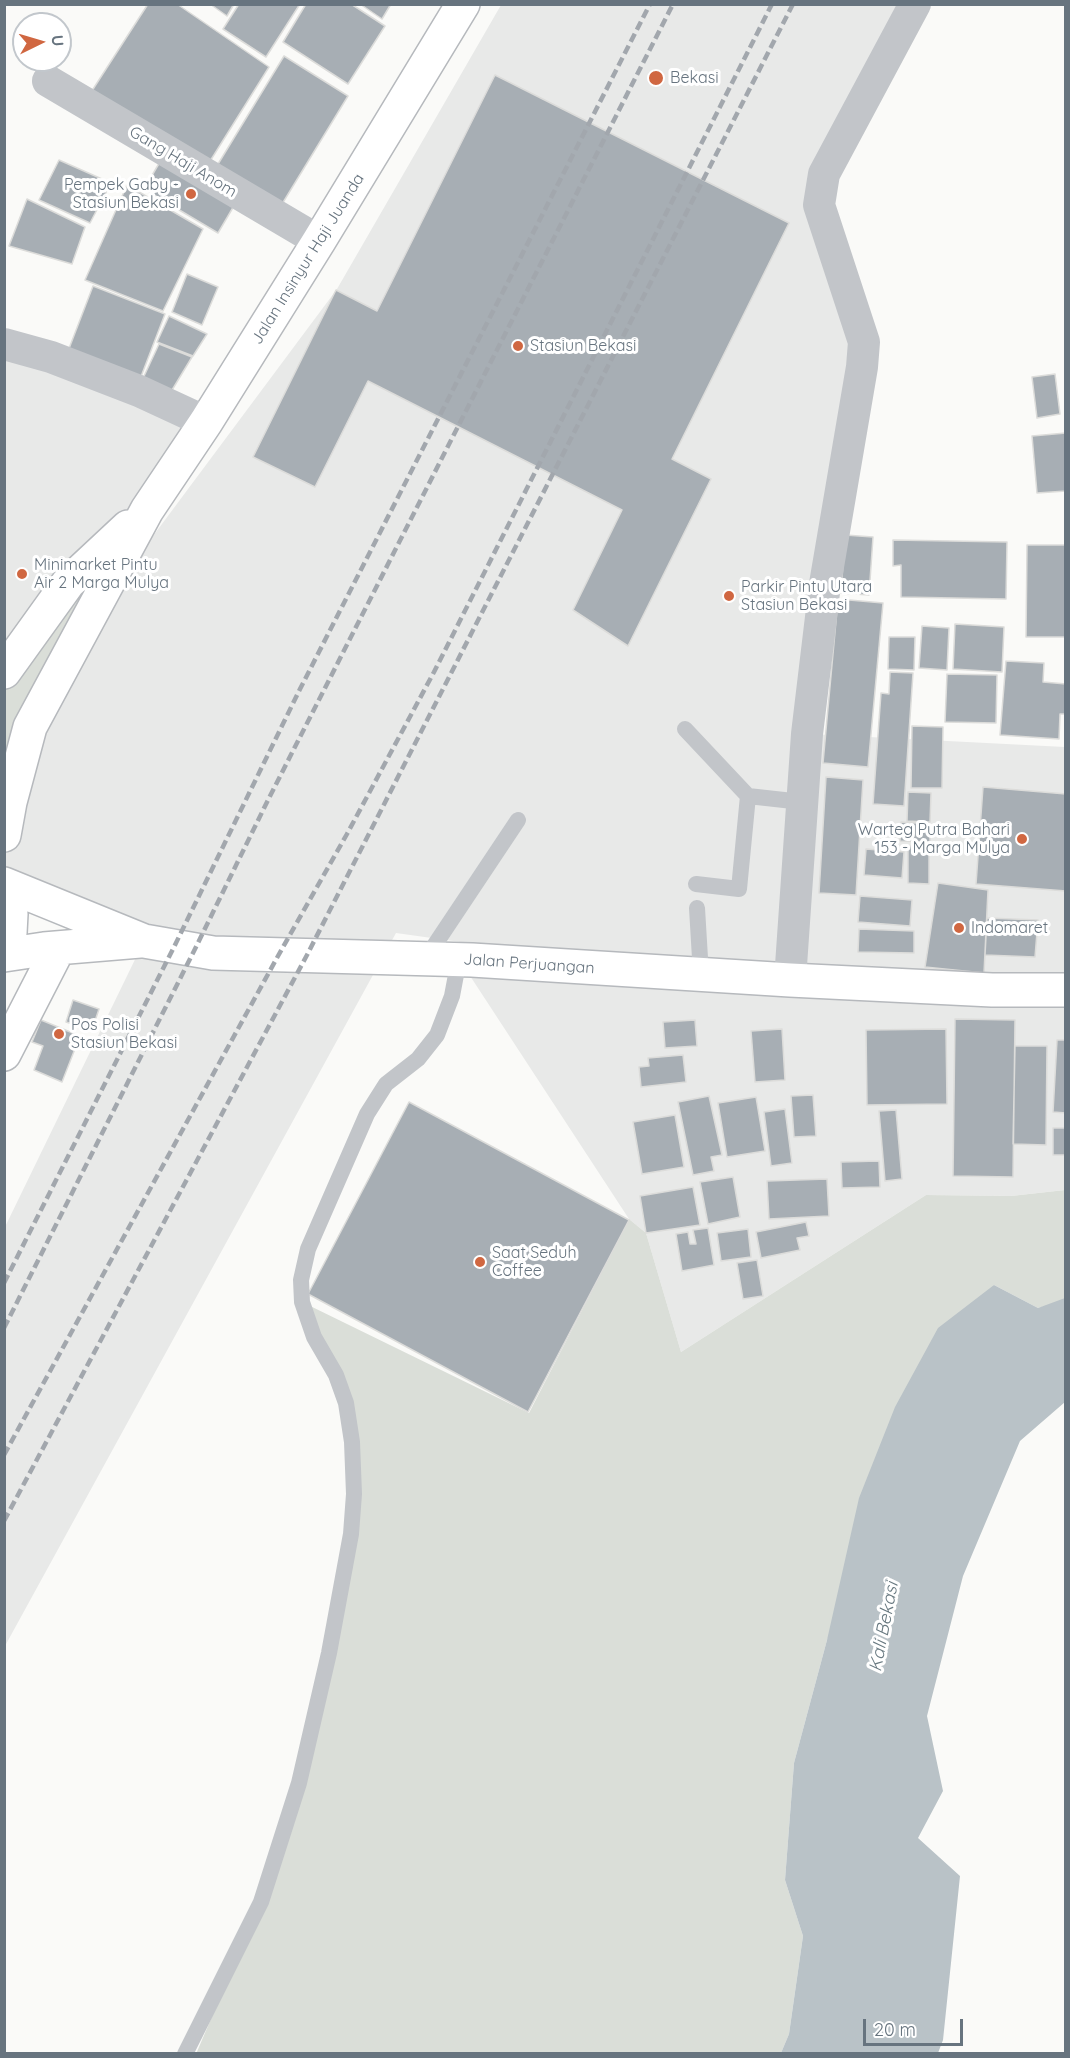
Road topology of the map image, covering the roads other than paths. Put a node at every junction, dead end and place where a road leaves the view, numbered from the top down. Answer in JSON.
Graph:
{"nodes":[{"id":1,"x":464,"y":4,"type":"edge"},
{"id":2,"x":915,"y":4,"type":"edge"},
{"id":3,"x":48,"y":81,"type":"dead end"},
{"id":4,"x":319,"y":241,"type":"junction"},
{"id":5,"x":4,"y":344,"type":"edge"},
{"id":6,"x":206,"y":422,"type":"junction"},
{"id":7,"x":147,"y":510,"type":"junction"},
{"id":8,"x":4,"y":672,"type":"edge"},
{"id":9,"x":685,"y":729,"type":"dead end"},
{"id":10,"x":748,"y":796,"type":"junction"},
{"id":11,"x":802,"y":802,"type":"junction"},
{"id":12,"x":518,"y":820,"type":"dead end"},
{"id":13,"x":4,"y":835,"type":"edge"},
{"id":14,"x":4,"y":884,"type":"edge"},
{"id":15,"x":696,"y":884,"type":"dead end"},
{"id":16,"x":4,"y":893,"type":"edge"},
{"id":17,"x":697,"y":908,"type":"dead end"},
{"id":18,"x":144,"y":940,"type":"junction"},
{"id":19,"x":58,"y":949,"type":"junction"},
{"id":20,"x":4,"y":953,"type":"edge"},
{"id":21,"x":426,"y":958,"type":"junction"},
{"id":22,"x":459,"y":959,"type":"junction"},
{"id":23,"x":701,"y":975,"type":"junction"},
{"id":24,"x":790,"y":980,"type":"junction"},
{"id":25,"x":1065,"y":990,"type":"edge"},
{"id":26,"x":4,"y":1054,"type":"edge"},
{"id":27,"x":185,"y":2054,"type":"edge"}],
"edges":[{"from":1,"to":4,"type":"main road","name":"Jalan Insinyur Haji Juanda"},
{"from":2,"to":11,"type":"street"},
{"from":3,"to":4,"type":"street","name":"Gang Haji Anom"},
{"from":4,"to":6,"type":"main road","name":"Jalan Insinyur Haji Juanda"},
{"from":5,"to":6,"type":"street"},
{"from":6,"to":7,"type":"main road","name":"Jalan Insinyur Haji Juanda"},
{"from":7,"to":8,"type":"main road","name":"Jalan Insinyur Haji Juanda"},
{"from":7,"to":13,"type":"main road","name":"Jalan Insinyur Haji Juanda"},
{"from":9,"to":10,"type":"lane"},
{"from":10,"to":11,"type":"lane"},
{"from":10,"to":15,"type":"lane"},
{"from":11,"to":24,"type":"street"},
{"from":12,"to":21,"type":"lane"},
{"from":14,"to":18,"type":"main road","name":"Jalan Perjuangan"},
{"from":16,"to":20,"type":"main road"},
{"from":17,"to":23,"type":"lane"},
{"from":18,"to":19,"type":"main road"},
{"from":18,"to":21,"type":"main road","name":"Jalan Perjuangan"},
{"from":19,"to":20,"type":"main road"},
{"from":19,"to":26,"type":"main road"},
{"from":21,"to":22,"type":"main road","name":"Jalan Perjuangan"},
{"from":22,"to":23,"type":"main road","name":"Jalan Perjuangan"},
{"from":22,"to":27,"type":"lane"},
{"from":23,"to":24,"type":"main road","name":"Jalan Perjuangan"},
{"from":24,"to":25,"type":"main road","name":"Jalan Perjuangan"}]}
